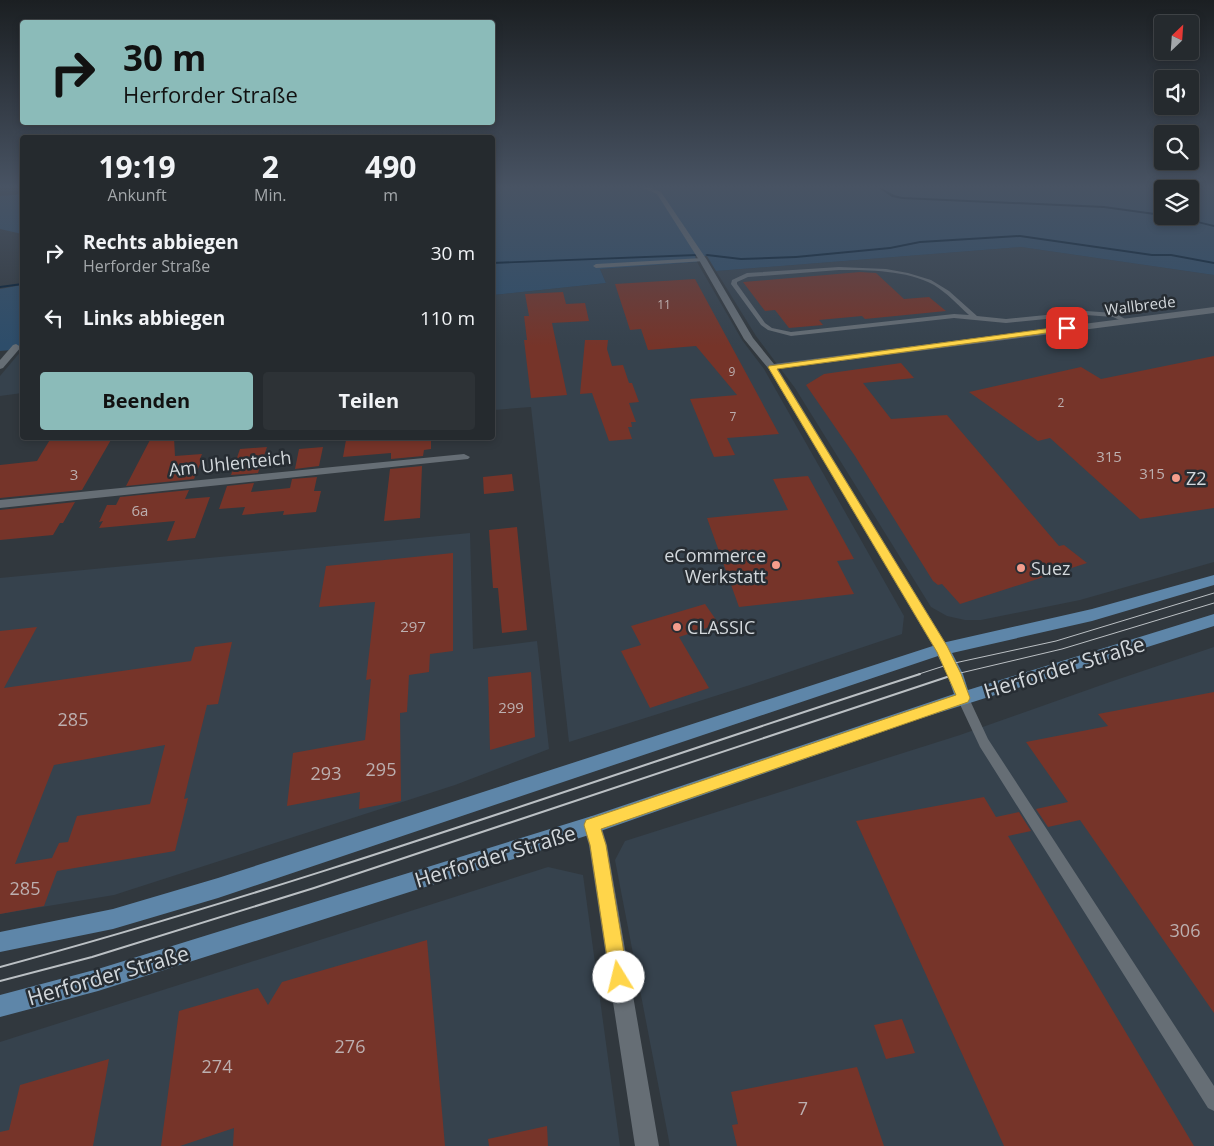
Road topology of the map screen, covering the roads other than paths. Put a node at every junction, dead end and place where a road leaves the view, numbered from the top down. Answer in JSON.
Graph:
{"nodes":[{"id":1,"x":689,"y":239,"type":"edge"},
{"id":2,"x":703,"y":260,"type":"junction"},
{"id":3,"x":596,"y":266,"type":"dead end"},
{"id":4,"x":1214,"y":310,"type":"edge"},
{"id":5,"x":974,"y":317,"type":"junction"},
{"id":6,"x":1126,"y":321,"type":"junction"},
{"id":7,"x":16,"y":347,"type":"dead end"},
{"id":8,"x":0,"y":366,"type":"edge"},
{"id":9,"x":772,"y":367,"type":"junction"},
{"id":10,"x":464,"y":457,"type":"dead end"},
{"id":11,"x":0,"y":504,"type":"edge"},
{"id":12,"x":1214,"y":580,"type":"edge"},
{"id":13,"x":1214,"y":620,"type":"edge"},
{"id":14,"x":942,"y":649,"type":"junction"},
{"id":15,"x":963,"y":698,"type":"junction"},
{"id":16,"x":592,"y":825,"type":"junction"},
{"id":17,"x":0,"y":942,"type":"edge"},
{"id":18,"x":0,"y":1006,"type":"edge"},
{"id":19,"x":1214,"y":1102,"type":"edge"},
{"id":20,"x":646,"y":1146,"type":"edge"}],
"edges":[{"from":1,"to":2,"type":"street"},
{"from":2,"to":3,"type":"lane"},
{"from":2,"to":9,"type":"street"},
{"from":4,"to":6,"type":"street","name":"Wallbrede"},
{"from":5,"to":5,"type":"lane"},
{"from":5,"to":6,"type":"lane"},
{"from":6,"to":9,"type":"street","name":"Wallbrede"},
{"from":7,"to":8,"type":"street"},
{"from":9,"to":14,"type":"street"},
{"from":10,"to":11,"type":"street","name":"Am Uhlenteich"},
{"from":12,"to":14,"type":"main road"},
{"from":13,"to":15,"type":"main road","name":"Herforder Straße"},
{"from":14,"to":15,"type":"main road"},
{"from":14,"to":17,"type":"main road"},
{"from":15,"to":16,"type":"main road","name":"Herforder Straße"},
{"from":15,"to":19,"type":"lane"},
{"from":16,"to":18,"type":"main road","name":"Herforder Straße"},
{"from":16,"to":20,"type":"street"}]}
